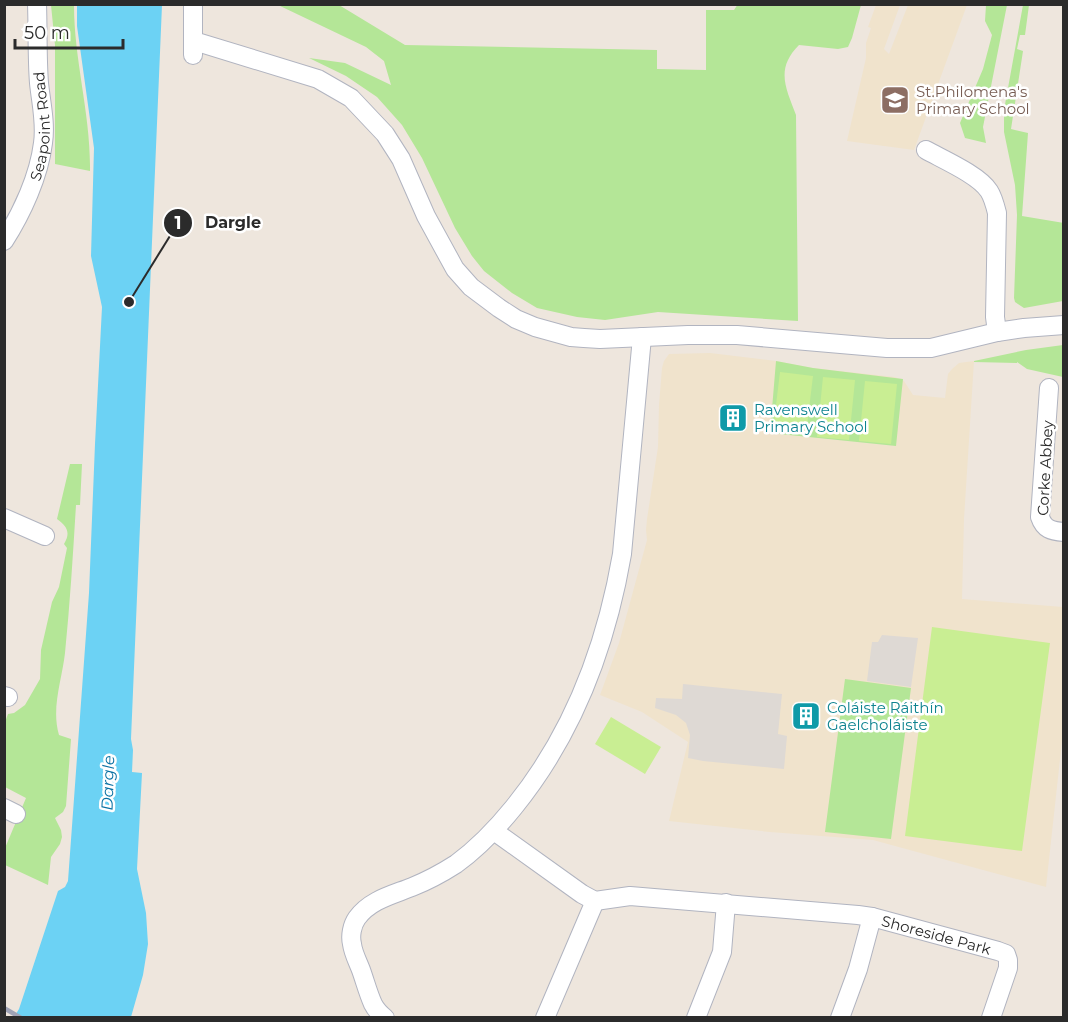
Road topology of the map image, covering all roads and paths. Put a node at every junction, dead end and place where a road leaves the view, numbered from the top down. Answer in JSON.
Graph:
{"nodes":[{"id":1,"x":37,"y":4,"type":"edge"},
{"id":2,"x":193,"y":4,"type":"edge"},
{"id":3,"x":926,"y":150,"type":"dead end"},
{"id":4,"x":4,"y":241,"type":"edge"},
{"id":5,"x":1064,"y":325,"type":"edge"},
{"id":6,"x":997,"y":332,"type":"junction"},
{"id":7,"x":642,"y":337,"type":"junction"},
{"id":8,"x":1049,"y":388,"type":"dead end"},
{"id":9,"x":4,"y":518,"type":"edge"},
{"id":10,"x":1064,"y":532,"type":"edge"},
{"id":11,"x":45,"y":536,"type":"dead end"},
{"id":12,"x":494,"y":831,"type":"junction"},
{"id":13,"x":595,"y":901,"type":"junction"},
{"id":14,"x":726,"y":903,"type":"junction"},
{"id":15,"x":872,"y":917,"type":"junction"},
{"id":16,"x":382,"y":1016,"type":"edge"},
{"id":17,"x":545,"y":1017,"type":"edge"},
{"id":18,"x":696,"y":1017,"type":"edge"},
{"id":19,"x":840,"y":1017,"type":"edge"},
{"id":20,"x":991,"y":1017,"type":"edge"}],
"edges":[{"from":1,"to":4,"type":"street","name":"Seapoint Road"},
{"from":2,"to":7,"type":"street"},
{"from":3,"to":6,"type":"street"},
{"from":5,"to":6,"type":"street"},
{"from":6,"to":7,"type":"street"},
{"from":7,"to":12,"type":"street"},
{"from":8,"to":10,"type":"street","name":"Corke Abbey"},
{"from":9,"to":11,"type":"street"},
{"from":12,"to":13,"type":"street"},
{"from":12,"to":16,"type":"street"},
{"from":13,"to":14,"type":"street","name":"Shoreside Park"},
{"from":13,"to":17,"type":"street"},
{"from":14,"to":15,"type":"street","name":"Shoreside Park"},
{"from":14,"to":18,"type":"street"},
{"from":15,"to":19,"type":"street","name":"Shoreside Park"},
{"from":15,"to":20,"type":"street","name":"Shoreside Park"}]}
